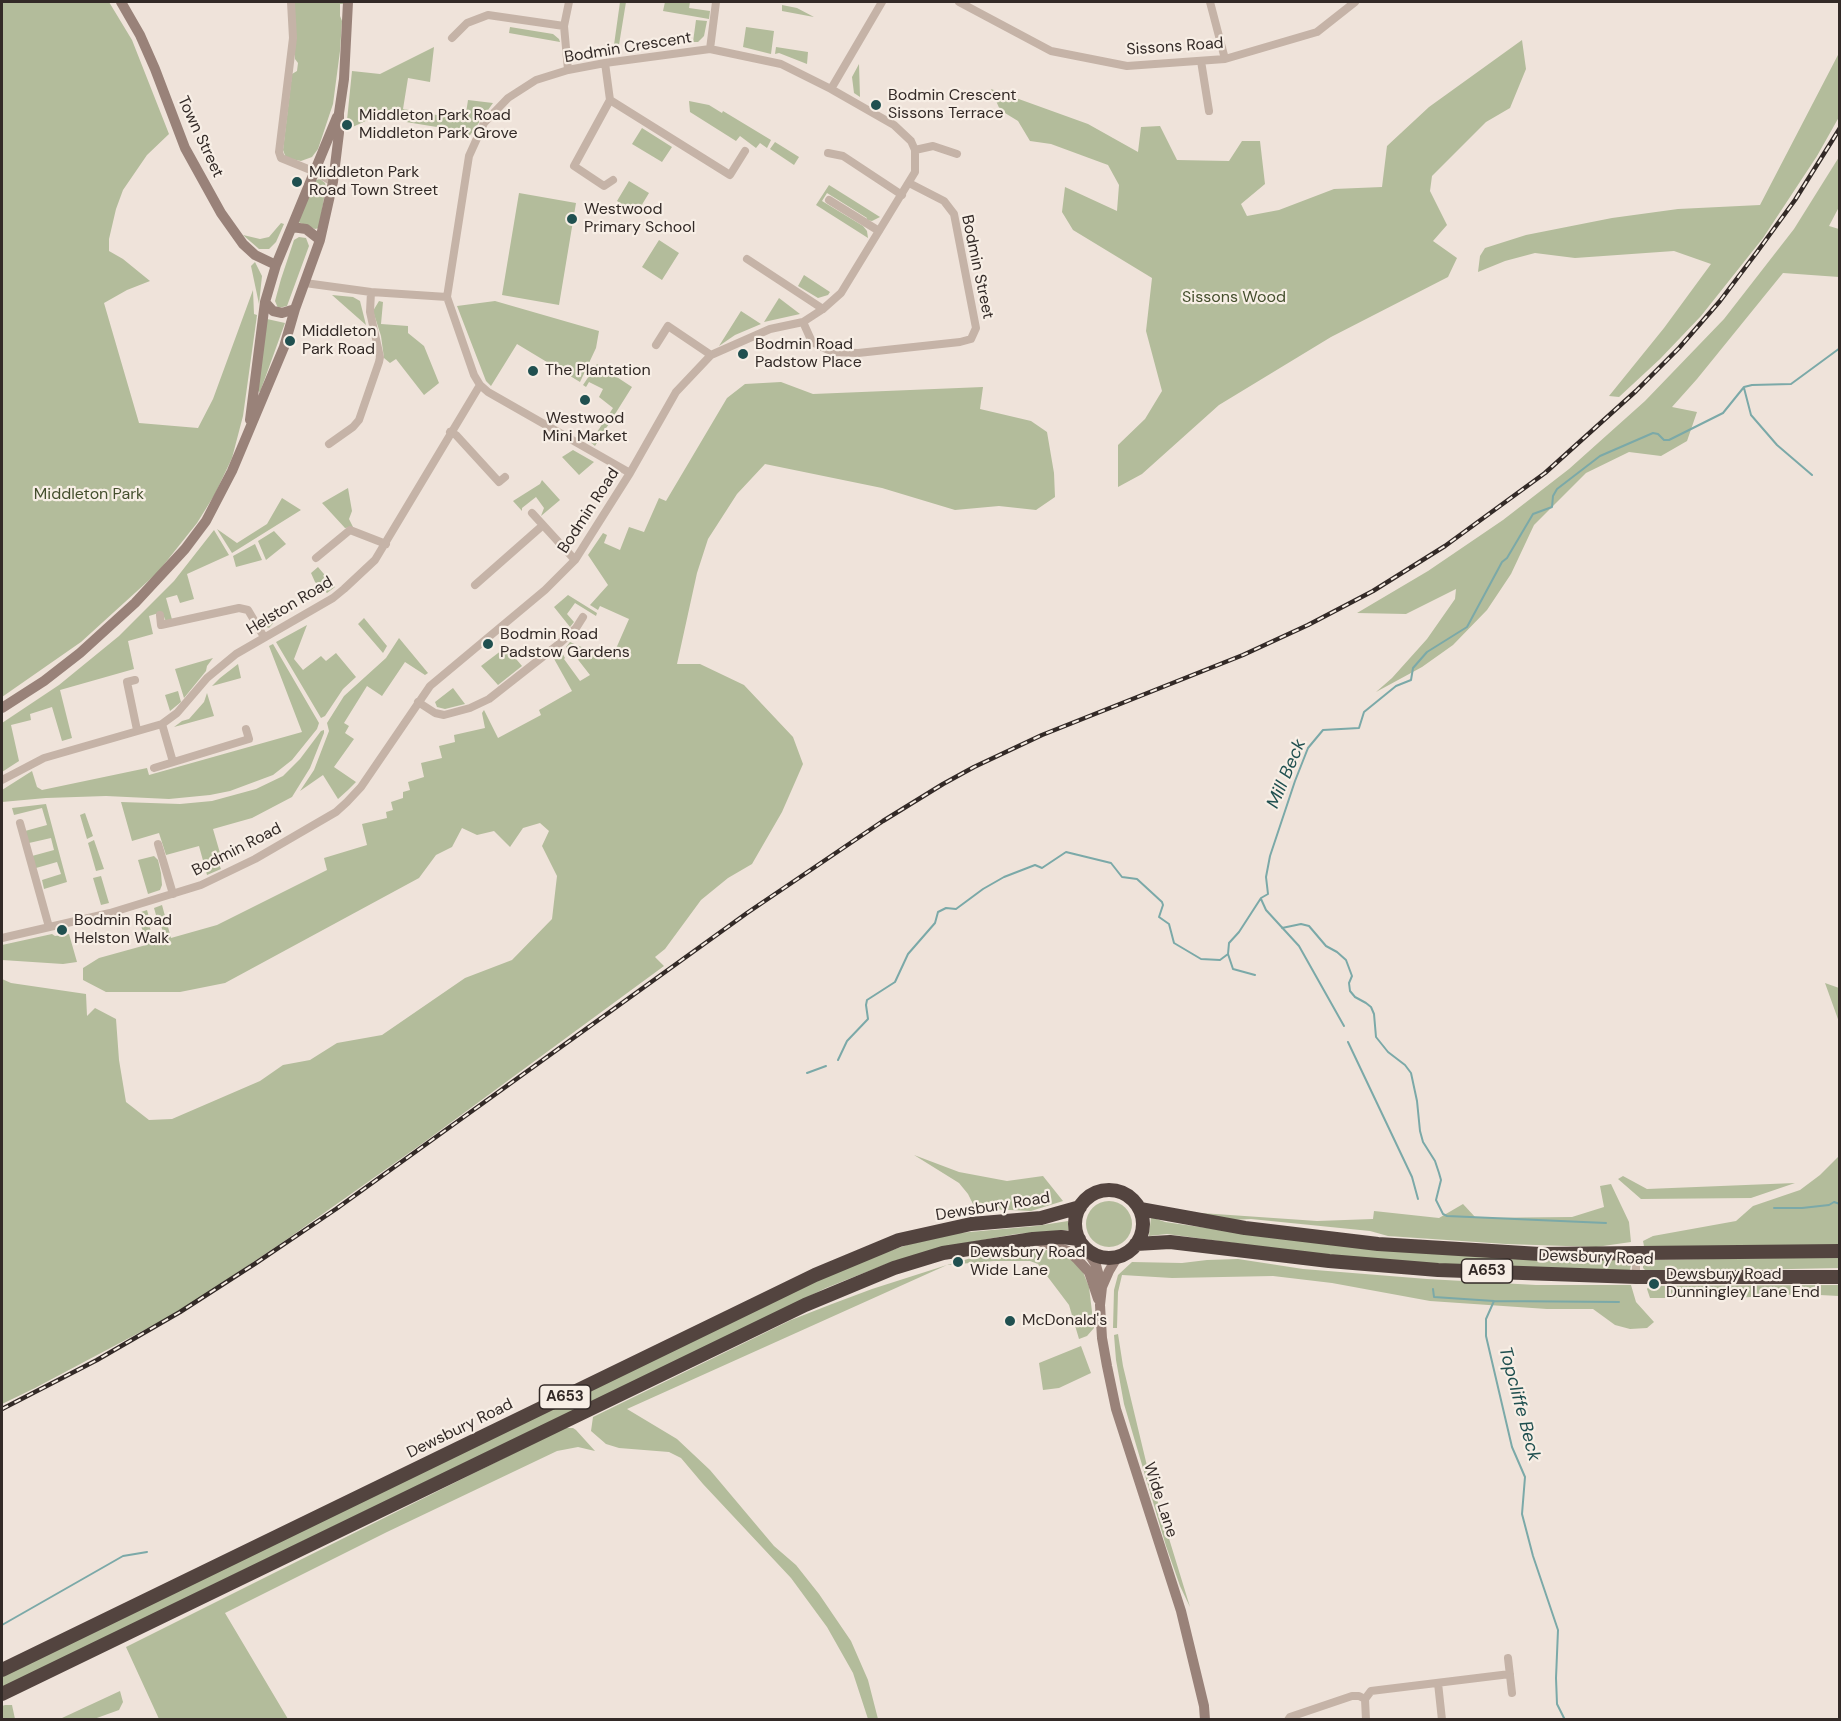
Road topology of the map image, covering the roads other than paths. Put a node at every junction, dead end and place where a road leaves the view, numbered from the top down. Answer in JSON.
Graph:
{"nodes":[{"id":1,"x":121,"y":2,"type":"edge"},
{"id":2,"x":291,"y":2,"type":"edge"},
{"id":3,"x":348,"y":2,"type":"edge"},
{"id":4,"x":569,"y":2,"type":"edge"},
{"id":5,"x":716,"y":2,"type":"edge"},
{"id":6,"x":882,"y":2,"type":"edge"},
{"id":7,"x":959,"y":2,"type":"edge"},
{"id":8,"x":1210,"y":2,"type":"edge"},
{"id":9,"x":1355,"y":2,"type":"edge"},
{"id":10,"x":564,"y":26,"type":"junction"},
{"id":11,"x":452,"y":38,"type":"dead end"},
{"id":12,"x":710,"y":49,"type":"junction"},
{"id":13,"x":1225,"y":59,"type":"junction"},
{"id":14,"x":1201,"y":61,"type":"junction"},
{"id":15,"x":605,"y":63,"type":"junction"},
{"id":16,"x":568,"y":70,"type":"junction"},
{"id":17,"x":831,"y":89,"type":"junction"},
{"id":18,"x":610,"y":100,"type":"junction"},
{"id":19,"x":1209,"y":111,"type":"dead end"},
{"id":20,"x":339,"y":112,"type":"junction"},
{"id":21,"x":915,"y":150,"type":"junction"},
{"id":22,"x":746,"y":151,"type":"dead end"},
{"id":23,"x":828,"y":153,"type":"dead end"},
{"id":24,"x":957,"y":154,"type":"dead end"},
{"id":25,"x":313,"y":171,"type":"junction"},
{"id":26,"x":613,"y":180,"type":"dead end"},
{"id":27,"x":333,"y":182,"type":"junction"},
{"id":28,"x":909,"y":183,"type":"junction"},
{"id":29,"x":902,"y":195,"type":"junction"},
{"id":30,"x":830,"y":200,"type":"dead end"},
{"id":31,"x":292,"y":227,"type":"junction"},
{"id":32,"x":879,"y":231,"type":"junction"},
{"id":33,"x":320,"y":240,"type":"junction"},
{"id":34,"x":747,"y":259,"type":"dead end"},
{"id":35,"x":276,"y":265,"type":"junction"},
{"id":36,"x":305,"y":283,"type":"junction"},
{"id":37,"x":371,"y":292,"type":"junction"},
{"id":38,"x":447,"y":297,"type":"junction"},
{"id":39,"x":265,"y":302,"type":"junction"},
{"id":40,"x":295,"y":309,"type":"junction"},
{"id":41,"x":823,"y":309,"type":"junction"},
{"id":42,"x":803,"y":322,"type":"junction"},
{"id":43,"x":656,"y":345,"type":"dead end"},
{"id":44,"x":711,"y":355,"type":"junction"},
{"id":45,"x":480,"y":385,"type":"junction"},
{"id":46,"x":248,"y":432,"type":"junction"},
{"id":47,"x":450,"y":432,"type":"junction"},
{"id":48,"x":328,"y":444,"type":"dead end"},
{"id":49,"x":630,"y":473,"type":"junction"},
{"id":50,"x":505,"y":477,"type":"dead end"},
{"id":51,"x":532,"y":513,"type":"dead end"},
{"id":52,"x":542,"y":526,"type":"junction"},
{"id":53,"x":386,"y":544,"type":"junction"},
{"id":54,"x":316,"y":558,"type":"dead end"},
{"id":55,"x":575,"y":560,"type":"junction"},
{"id":56,"x":475,"y":585,"type":"dead end"},
{"id":57,"x":160,"y":615,"type":"dead end"},
{"id":58,"x":583,"y":617,"type":"dead end"},
{"id":59,"x":264,"y":637,"type":"junction"},
{"id":60,"x":135,"y":680,"type":"dead end"},
{"id":61,"x":418,"y":702,"type":"junction"},
{"id":62,"x":2,"y":708,"type":"edge"},
{"id":63,"x":162,"y":724,"type":"junction"},
{"id":64,"x":246,"y":729,"type":"dead end"},
{"id":65,"x":137,"y":730,"type":"junction"},
{"id":66,"x":173,"y":762,"type":"junction"},
{"id":67,"x":154,"y":768,"type":"dead end"},
{"id":68,"x":2,"y":780,"type":"edge"},
{"id":69,"x":20,"y":823,"type":"dead end"},
{"id":70,"x":158,"y":844,"type":"dead end"},
{"id":71,"x":173,"y":894,"type":"junction"},
{"id":72,"x":49,"y":927,"type":"junction"},
{"id":73,"x":2,"y":938,"type":"edge"},
{"id":74,"x":1080,"y":1207,"type":"junction"},
{"id":75,"x":1140,"y":1209,"type":"junction"},
{"id":76,"x":1033,"y":1239,"type":"junction"},
{"id":77,"x":1081,"y":1243,"type":"junction"},
{"id":78,"x":1136,"y":1244,"type":"junction"},
{"id":79,"x":1839,"y":1251,"type":"edge"},
{"id":80,"x":1636,"y":1255,"type":"junction"},
{"id":81,"x":1118,"y":1256,"type":"junction"},
{"id":82,"x":1635,"y":1277,"type":"junction"},
{"id":83,"x":1839,"y":1277,"type":"edge"},
{"id":84,"x":1102,"y":1287,"type":"junction"},
{"id":85,"x":1100,"y":1305,"type":"junction"},
{"id":86,"x":1508,"y":1658,"type":"dead end"},
{"id":87,"x":2,"y":1670,"type":"edge"},
{"id":88,"x":1510,"y":1674,"type":"junction"},
{"id":89,"x":1438,"y":1683,"type":"junction"},
{"id":90,"x":1512,"y":1693,"type":"dead end"},
{"id":91,"x":2,"y":1694,"type":"edge"},
{"id":92,"x":1365,"y":1699,"type":"junction"},
{"id":93,"x":1205,"y":1719,"type":"edge"},
{"id":94,"x":1288,"y":1719,"type":"edge"},
{"id":95,"x":1366,"y":1719,"type":"edge"},
{"id":96,"x":1442,"y":1719,"type":"edge"}],
"edges":[{"from":1,"to":35,"type":"street","name":"Town Street"},
{"from":2,"to":25,"type":"street"},
{"from":3,"to":20,"type":"street"},
{"from":4,"to":10,"type":"street"},
{"from":5,"to":12,"type":"street"},
{"from":6,"to":17,"type":"street"},
{"from":7,"to":14,"type":"street","name":"Sissons Road"},
{"from":8,"to":13,"type":"street"},
{"from":9,"to":13,"type":"street","name":"Sissons Road"},
{"from":10,"to":11,"type":"street"},
{"from":10,"to":16,"type":"street"},
{"from":12,"to":15,"type":"street","name":"Bodmin Crescent"},
{"from":12,"to":17,"type":"street","name":"Bodmin Crescent"},
{"from":13,"to":14,"type":"street","name":"Sissons Road"},
{"from":14,"to":19,"type":"street"},
{"from":15,"to":16,"type":"street","name":"Bodmin Crescent"},
{"from":15,"to":18,"type":"street"},
{"from":16,"to":38,"type":"street","name":"Bodmin Crescent"},
{"from":17,"to":21,"type":"street","name":"Bodmin Crescent"},
{"from":18,"to":22,"type":"street"},
{"from":18,"to":26,"type":"street"},
{"from":20,"to":25,"type":"street"},
{"from":20,"to":27,"type":"street"},
{"from":21,"to":24,"type":"street"},
{"from":21,"to":28,"type":"street","name":"Bodmin Road"},
{"from":23,"to":29,"type":"street"},
{"from":25,"to":27,"type":"street"},
{"from":25,"to":31,"type":"street"},
{"from":27,"to":33,"type":"street"},
{"from":28,"to":29,"type":"street","name":"Bodmin Road"},
{"from":28,"to":42,"type":"street","name":"Bodmin Street"},
{"from":29,"to":32,"type":"street","name":"Bodmin Road"},
{"from":30,"to":32,"type":"street"},
{"from":31,"to":33,"type":"street"},
{"from":31,"to":35,"type":"street"},
{"from":32,"to":41,"type":"street","name":"Bodmin Road"},
{"from":33,"to":36,"type":"street"},
{"from":34,"to":41,"type":"street"},
{"from":35,"to":39,"type":"street"},
{"from":36,"to":37,"type":"street"},
{"from":36,"to":40,"type":"street"},
{"from":37,"to":38,"type":"street"},
{"from":37,"to":48,"type":"street"},
{"from":38,"to":45,"type":"street","name":"Bodmin Crescent"},
{"from":39,"to":40,"type":"street"},
{"from":39,"to":46,"type":"street"},
{"from":40,"to":46,"type":"street"},
{"from":41,"to":42,"type":"street","name":"Bodmin Road"},
{"from":42,"to":44,"type":"street","name":"Bodmin Road"},
{"from":43,"to":44,"type":"street"},
{"from":44,"to":49,"type":"street","name":"Bodmin Road"},
{"from":45,"to":47,"type":"street","name":"Helston Road"},
{"from":45,"to":49,"type":"street"},
{"from":46,"to":62,"type":"street"},
{"from":47,"to":50,"type":"street"},
{"from":47,"to":53,"type":"street","name":"Helston Road"},
{"from":49,"to":55,"type":"street","name":"Bodmin Road"},
{"from":51,"to":52,"type":"street"},
{"from":52,"to":55,"type":"street"},
{"from":52,"to":56,"type":"street"},
{"from":53,"to":54,"type":"street"},
{"from":53,"to":59,"type":"street","name":"Helston Road"},
{"from":55,"to":61,"type":"street","name":"Bodmin Road"},
{"from":57,"to":59,"type":"street"},
{"from":58,"to":61,"type":"street"},
{"from":59,"to":63,"type":"street","name":"Helston Road"},
{"from":60,"to":65,"type":"street"},
{"from":61,"to":71,"type":"street","name":"Bodmin Road"},
{"from":63,"to":65,"type":"street","name":"Helston Road"},
{"from":63,"to":66,"type":"street"},
{"from":64,"to":66,"type":"street"},
{"from":65,"to":68,"type":"street","name":"Helston Road"},
{"from":66,"to":67,"type":"street"},
{"from":69,"to":72,"type":"street"},
{"from":70,"to":71,"type":"street","name":"Bodmin Road"},
{"from":71,"to":72,"type":"street","name":"Bodmin Road"},
{"from":72,"to":73,"type":"street","name":"Bodmin Road"},
{"from":74,"to":75,"type":"highway","name":"Dewsbury Road","number":"A653"},
{"from":74,"to":77,"type":"highway"},
{"from":74,"to":87,"type":"highway","name":"Dewsbury Road","number":"A653"},
{"from":75,"to":78,"type":"highway"},
{"from":75,"to":80,"type":"highway","name":"Dewsbury Road","number":"A653"},
{"from":76,"to":77,"type":"highway","number":"A653"},
{"from":76,"to":85,"type":"street"},
{"from":76,"to":91,"type":"highway","number":"A653"},
{"from":77,"to":81,"type":"highway","number":"A653"},
{"from":77,"to":84,"type":"street","name":"Wide Lane"},
{"from":78,"to":81,"type":"highway"},
{"from":78,"to":82,"type":"highway","name":"Dewsbury Road","number":"A653"},
{"from":79,"to":80,"type":"highway","name":"Dewsbury Road","number":"A653"},
{"from":80,"to":82,"type":"street"},
{"from":81,"to":84,"type":"street","name":"Wide Lane"},
{"from":82,"to":83,"type":"highway","name":"Dewsbury Road","number":"A653"},
{"from":84,"to":85,"type":"street","name":"Wide Lane"},
{"from":85,"to":93,"type":"street","name":"Wide Lane"},
{"from":86,"to":88,"type":"street"},
{"from":88,"to":89,"type":"street"},
{"from":88,"to":90,"type":"street"},
{"from":89,"to":92,"type":"street"},
{"from":89,"to":96,"type":"street"},
{"from":92,"to":94,"type":"street"},
{"from":92,"to":95,"type":"street"}]}
